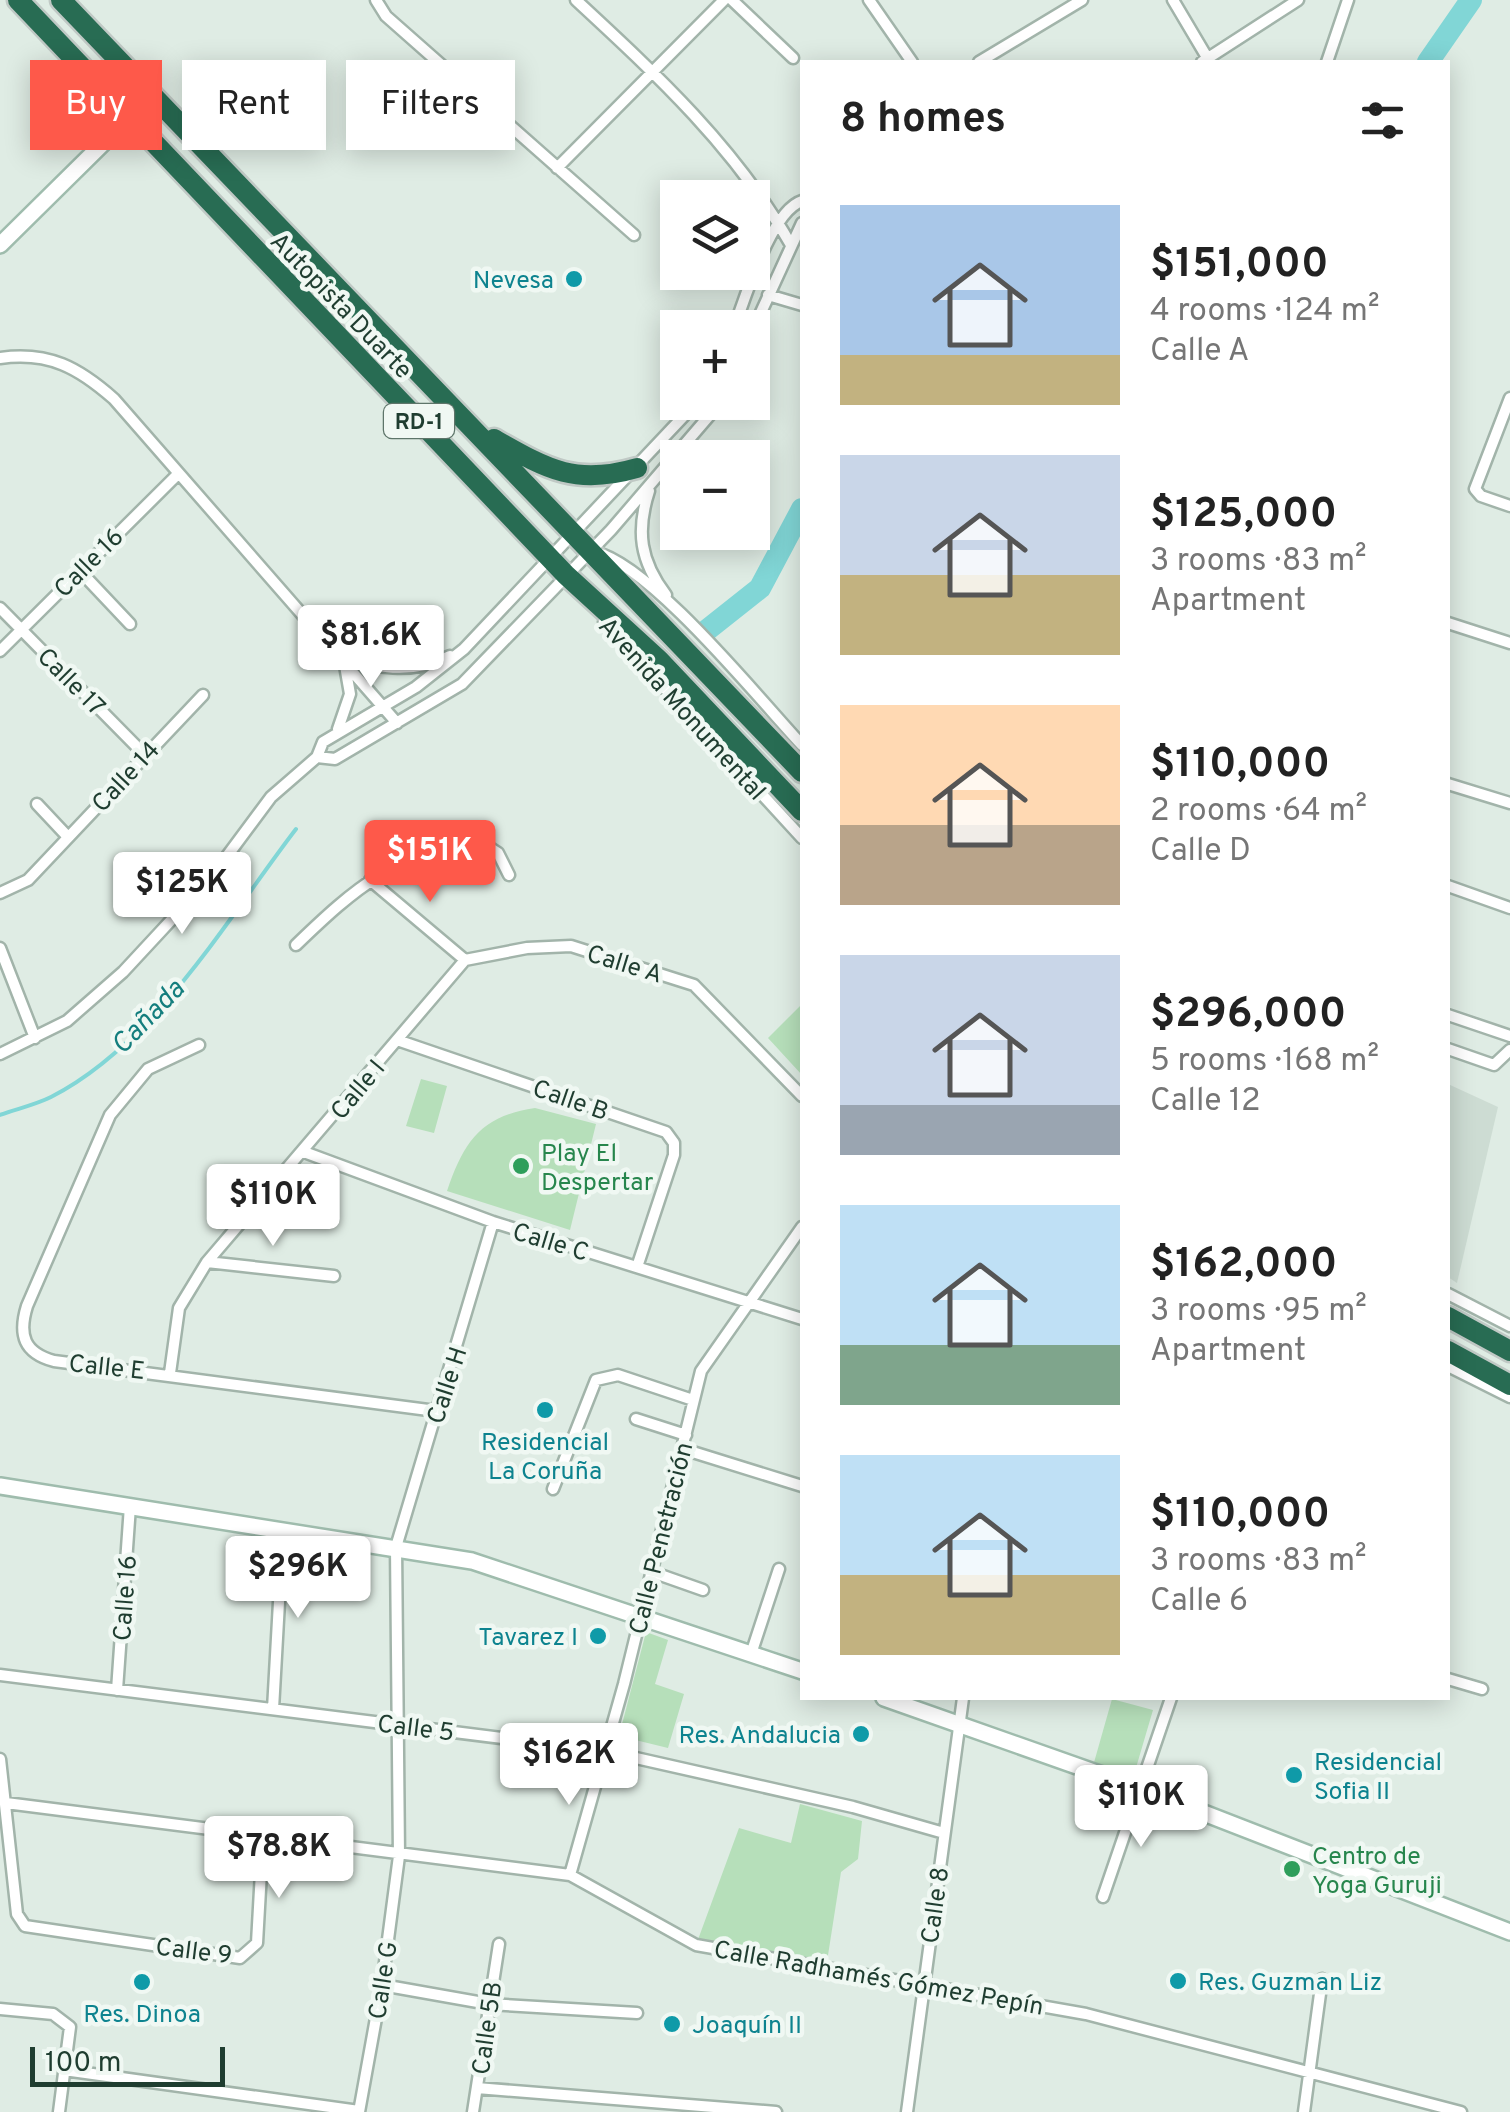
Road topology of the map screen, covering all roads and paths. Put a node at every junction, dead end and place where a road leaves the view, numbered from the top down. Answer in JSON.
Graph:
{"nodes":[{"id":1,"x":18,"y":0,"type":"edge"},
{"id":2,"x":376,"y":0,"type":"edge"},
{"id":3,"x":576,"y":0,"type":"edge"},
{"id":4,"x":724,"y":0,"type":"edge"},
{"id":5,"x":732,"y":0,"type":"edge"},
{"id":6,"x":1082,"y":0,"type":"edge"},
{"id":7,"x":1173,"y":0,"type":"edge"},
{"id":8,"x":1298,"y":0,"type":"edge"},
{"id":9,"x":1348,"y":0,"type":"edge"},
{"id":10,"x":62,"y":1,"type":"edge"},
{"id":11,"x":874,"y":1,"type":"edge"},
{"id":12,"x":794,"y":58,"type":"dead end"},
{"id":13,"x":73,"y":60,"type":"edge"},
{"id":14,"x":121,"y":60,"type":"edge"},
{"id":15,"x":911,"y":60,"type":"edge"},
{"id":16,"x":983,"y":60,"type":"edge"},
{"id":17,"x":1205,"y":60,"type":"edge"},
{"id":18,"x":1328,"y":60,"type":"edge"},
{"id":19,"x":656,"y":74,"type":"junction"},
{"id":20,"x":162,"y":101,"type":"edge"},
{"id":21,"x":97,"y":150,"type":"edge"},
{"id":22,"x":158,"y":150,"type":"edge"},
{"id":23,"x":557,"y":168,"type":"junction"},
{"id":24,"x":800,"y":202,"type":"edge"},
{"id":25,"x":778,"y":222,"type":"junction"},
{"id":26,"x":800,"y":227,"type":"edge"},
{"id":27,"x":634,"y":235,"type":"dead end"},
{"id":28,"x":791,"y":244,"type":"junction"},
{"id":29,"x":0,"y":245,"type":"edge"},
{"id":30,"x":768,"y":295,"type":"junction"},
{"id":31,"x":800,"y":304,"type":"edge"},
{"id":32,"x":741,"y":310,"type":"edge"},
{"id":33,"x":762,"y":310,"type":"edge"},
{"id":34,"x":0,"y":358,"type":"edge"},
{"id":35,"x":1510,"y":398,"type":"edge"},
{"id":36,"x":682,"y":420,"type":"edge"},
{"id":37,"x":707,"y":420,"type":"edge"},
{"id":38,"x":475,"y":428,"type":"junction"},
{"id":39,"x":667,"y":437,"type":"junction"},
{"id":40,"x":670,"y":440,"type":"edge"},
{"id":41,"x":692,"y":440,"type":"edge"},
{"id":42,"x":637,"y":468,"type":"junction"},
{"id":43,"x":177,"y":474,"type":"junction"},
{"id":44,"x":660,"y":477,"type":"edge"},
{"id":45,"x":651,"y":487,"type":"junction"},
{"id":46,"x":1510,"y":506,"type":"edge"},
{"id":47,"x":575,"y":534,"type":"junction"},
{"id":48,"x":589,"y":551,"type":"junction"},
{"id":49,"x":559,"y":567,"type":"junction"},
{"id":50,"x":79,"y":570,"type":"junction"},
{"id":51,"x":0,"y":608,"type":"edge"},
{"id":52,"x":682,"y":616,"type":"junction"},
{"id":53,"x":130,"y":624,"type":"dead end"},
{"id":54,"x":1450,"y":624,"type":"edge"},
{"id":55,"x":21,"y":630,"type":"junction"},
{"id":56,"x":1510,"y":643,"type":"edge"},
{"id":57,"x":464,"y":649,"type":"junction"},
{"id":58,"x":0,"y":650,"type":"edge"},
{"id":59,"x":344,"y":660,"type":"junction"},
{"id":60,"x":202,"y":694,"type":"dead end"},
{"id":61,"x":383,"y":706,"type":"junction"},
{"id":62,"x":397,"y":723,"type":"junction"},
{"id":63,"x":334,"y":735,"type":"junction"},
{"id":64,"x":144,"y":754,"type":"junction"},
{"id":65,"x":317,"y":757,"type":"junction"},
{"id":66,"x":800,"y":761,"type":"edge"},
{"id":67,"x":800,"y":761,"type":"edge"},
{"id":68,"x":1450,"y":785,"type":"edge"},
{"id":69,"x":1510,"y":803,"type":"edge"},
{"id":70,"x":37,"y":804,"type":"dead end"},
{"id":71,"x":800,"y":809,"type":"edge"},
{"id":72,"x":800,"y":836,"type":"edge"},
{"id":73,"x":68,"y":837,"type":"junction"},
{"id":74,"x":509,"y":874,"type":"dead end"},
{"id":75,"x":370,"y":880,"type":"junction"},
{"id":76,"x":1450,"y":887,"type":"edge"},
{"id":77,"x":0,"y":892,"type":"edge"},
{"id":78,"x":1510,"y":908,"type":"edge"},
{"id":79,"x":296,"y":945,"type":"dead end"},
{"id":80,"x":0,"y":948,"type":"edge"},
{"id":81,"x":465,"y":960,"type":"junction"},
{"id":82,"x":1450,"y":1016,"type":"edge"},
{"id":83,"x":1510,"y":1036,"type":"edge"},
{"id":84,"x":35,"y":1038,"type":"junction"},
{"id":85,"x":398,"y":1040,"type":"junction"},
{"id":86,"x":200,"y":1046,"type":"dead end"},
{"id":87,"x":1450,"y":1050,"type":"edge"},
{"id":88,"x":1510,"y":1050,"type":"edge"},
{"id":89,"x":0,"y":1054,"type":"edge"},
{"id":90,"x":800,"y":1094,"type":"edge"},
{"id":91,"x":304,"y":1152,"type":"junction"},
{"id":92,"x":493,"y":1222,"type":"junction"},
{"id":93,"x":800,"y":1230,"type":"edge"},
{"id":94,"x":207,"y":1262,"type":"junction"},
{"id":95,"x":636,"y":1267,"type":"junction"},
{"id":96,"x":334,"y":1276,"type":"dead end"},
{"id":97,"x":1450,"y":1295,"type":"edge"},
{"id":98,"x":748,"y":1302,"type":"junction"},
{"id":99,"x":800,"y":1318,"type":"edge"},
{"id":100,"x":1450,"y":1318,"type":"edge"},
{"id":101,"x":1510,"y":1326,"type":"edge"},
{"id":102,"x":1510,"y":1351,"type":"edge"},
{"id":103,"x":1450,"y":1352,"type":"edge"},
{"id":104,"x":1450,"y":1367,"type":"edge"},
{"id":105,"x":170,"y":1373,"type":"junction"},
{"id":106,"x":1510,"y":1385,"type":"edge"},
{"id":107,"x":1510,"y":1397,"type":"edge"},
{"id":108,"x":693,"y":1400,"type":"junction"},
{"id":109,"x":436,"y":1411,"type":"junction"},
{"id":110,"x":636,"y":1419,"type":"dead end"},
{"id":111,"x":686,"y":1435,"type":"junction"},
{"id":112,"x":682,"y":1449,"type":"junction"},
{"id":113,"x":800,"y":1485,"type":"edge"},
{"id":114,"x":0,"y":1486,"type":"edge"},
{"id":115,"x":553,"y":1489,"type":"dead end"},
{"id":116,"x":130,"y":1506,"type":"junction"},
{"id":117,"x":283,"y":1531,"type":"junction"},
{"id":118,"x":396,"y":1547,"type":"junction"},
{"id":119,"x":779,"y":1569,"type":"dead end"},
{"id":120,"x":652,"y":1572,"type":"junction"},
{"id":121,"x":703,"y":1590,"type":"dead end"},
{"id":122,"x":641,"y":1618,"type":"junction"},
{"id":123,"x":751,"y":1654,"type":"junction"},
{"id":124,"x":800,"y":1669,"type":"edge"},
{"id":125,"x":0,"y":1675,"type":"edge"},
{"id":126,"x":1450,"y":1681,"type":"edge"},
{"id":127,"x":1482,"y":1689,"type":"dead end"},
{"id":128,"x":118,"y":1690,"type":"junction"},
{"id":129,"x":890,"y":1700,"type":"edge"},
{"id":130,"x":963,"y":1700,"type":"edge"},
{"id":131,"x":1170,"y":1700,"type":"edge"},
{"id":132,"x":273,"y":1709,"type":"junction"},
{"id":133,"x":960,"y":1722,"type":"junction"},
{"id":134,"x":398,"y":1725,"type":"junction"},
{"id":135,"x":605,"y":1751,"type":"junction"},
{"id":136,"x":0,"y":1759,"type":"edge"},
{"id":137,"x":1142,"y":1789,"type":"junction"},
{"id":138,"x":6,"y":1803,"type":"junction"},
{"id":139,"x":944,"y":1833,"type":"junction"},
{"id":140,"x":263,"y":1836,"type":"junction"},
{"id":141,"x":399,"y":1856,"type":"junction"},
{"id":142,"x":570,"y":1876,"type":"junction"},
{"id":143,"x":1102,"y":1897,"type":"dead end"},
{"id":144,"x":1510,"y":1932,"type":"edge"},
{"id":145,"x":499,"y":1944,"type":"dead end"},
{"id":146,"x":1322,"y":1979,"type":"dead end"},
{"id":147,"x":382,"y":1984,"type":"junction"},
{"id":148,"x":924,"y":1985,"type":"junction"},
{"id":149,"x":489,"y":2004,"type":"junction"},
{"id":150,"x":0,"y":2009,"type":"edge"},
{"id":151,"x":638,"y":2013,"type":"dead end"},
{"id":152,"x":64,"y":2070,"type":"junction"},
{"id":153,"x":1310,"y":2072,"type":"junction"},
{"id":154,"x":477,"y":2088,"type":"junction"},
{"id":155,"x":359,"y":2111,"type":"edge"},
{"id":156,"x":58,"y":2112,"type":"edge"},
{"id":157,"x":473,"y":2112,"type":"edge"},
{"id":158,"x":776,"y":2112,"type":"edge"},
{"id":159,"x":907,"y":2112,"type":"edge"},
{"id":160,"x":1304,"y":2112,"type":"edge"},
{"id":161,"x":1461,"y":2112,"type":"edge"}],
"edges":[{"from":1,"to":13,"type":"highway","name":"Autopista Duarte","number":"RD-1"},
{"from":2,"to":23,"type":"street"},
{"from":3,"to":19,"type":"street"},
{"from":4,"to":19,"type":"street"},
{"from":5,"to":12,"type":"street"},
{"from":6,"to":16,"type":"street"},
{"from":7,"to":17,"type":"street"},
{"from":8,"to":17,"type":"street"},
{"from":9,"to":18,"type":"street"},
{"from":10,"to":14,"type":"highway","name":"Autopista Duarte","number":"RD-1"},
{"from":11,"to":15,"type":"street"},
{"from":19,"to":23,"type":"street"},
{"from":19,"to":25,"type":"street"},
{"from":20,"to":38,"type":"highway","name":"Autopista Duarte","number":"RD-1"},
{"from":21,"to":29,"type":"main road"},
{"from":22,"to":49,"type":"highway","name":"Autopista Duarte","number":"RD-1"},
{"from":23,"to":27,"type":"street"},
{"from":24,"to":25,"type":"street"},
{"from":25,"to":28,"type":"street"},
{"from":25,"to":32,"type":"street"},
{"from":26,"to":28,"type":"street"},
{"from":28,"to":30,"type":"street"},
{"from":30,"to":31,"type":"street"},
{"from":30,"to":33,"type":"street"},
{"from":34,"to":43,"type":"street"},
{"from":35,"to":46,"type":"street"},
{"from":36,"to":39,"type":"street"},
{"from":37,"to":41,"type":"street"},
{"from":38,"to":42,"type":"highway"},
{"from":38,"to":47,"type":"highway","name":"Autopista Duarte","number":"RD-1"},
{"from":39,"to":40,"type":"street"},
{"from":39,"to":42,"type":"street"},
{"from":42,"to":47,"type":"street"},
{"from":43,"to":50,"type":"street","name":"Calle 16"},
{"from":43,"to":59,"type":"street"},
{"from":44,"to":45,"type":"street"},
{"from":45,"to":48,"type":"street"},
{"from":45,"to":52,"type":"street"},
{"from":47,"to":48,"type":"highway","name":"Autopista Duarte","number":"RD-1"},
{"from":47,"to":49,"type":"street"},
{"from":48,"to":49,"type":"street"},
{"from":48,"to":52,"type":"street"},
{"from":48,"to":66,"type":"highway","name":"Autopista Duarte","number":"RD-1"},
{"from":49,"to":57,"type":"street"},
{"from":49,"to":62,"type":"street"},
{"from":49,"to":71,"type":"highway","name":"Autopista Duarte","number":"RD-1"},
{"from":49,"to":72,"type":"street","name":"Avenida Monumental"},
{"from":50,"to":53,"type":"street"},
{"from":50,"to":55,"type":"street","name":"Calle 16"},
{"from":51,"to":55,"type":"street","name":"Calle 17"},
{"from":52,"to":67,"type":"street"},
{"from":54,"to":56,"type":"street"},
{"from":55,"to":58,"type":"street","name":"Calle 16"},
{"from":55,"to":64,"type":"street","name":"Calle 17"},
{"from":57,"to":59,"type":"street"},
{"from":57,"to":61,"type":"street"},
{"from":59,"to":61,"type":"street"},
{"from":59,"to":63,"type":"street"},
{"from":60,"to":64,"type":"street","name":"Calle 14"},
{"from":61,"to":62,"type":"street"},
{"from":61,"to":63,"type":"street"},
{"from":62,"to":65,"type":"street"},
{"from":63,"to":65,"type":"street"},
{"from":64,"to":73,"type":"street","name":"Calle 14"},
{"from":65,"to":84,"type":"street"},
{"from":68,"to":69,"type":"street"},
{"from":70,"to":73,"type":"street"},
{"from":73,"to":77,"type":"street","name":"Calle 14"},
{"from":74,"to":75,"type":"street"},
{"from":75,"to":79,"type":"street"},
{"from":75,"to":81,"type":"street"},
{"from":76,"to":78,"type":"street"},
{"from":80,"to":84,"type":"street"},
{"from":81,"to":85,"type":"street","name":"Calle I"},
{"from":81,"to":90,"type":"street","name":"Calle A"},
{"from":82,"to":83,"type":"street"},
{"from":84,"to":89,"type":"street"},
{"from":85,"to":91,"type":"street","name":"Calle I"},
{"from":85,"to":95,"type":"street","name":"Calle B"},
{"from":86,"to":105,"type":"street","name":"Calle E"},
{"from":87,"to":88,"type":"street"},
{"from":91,"to":92,"type":"street","name":"Calle C"},
{"from":91,"to":94,"type":"street","name":"Calle I"},
{"from":92,"to":95,"type":"street","name":"Calle C"},
{"from":92,"to":109,"type":"street","name":"Calle H"},
{"from":93,"to":98,"type":"street","name":"Calle Penetración"},
{"from":94,"to":96,"type":"street"},
{"from":94,"to":105,"type":"street","name":"Calle I"},
{"from":95,"to":98,"type":"street","name":"Calle C"},
{"from":97,"to":101,"type":"street"},
{"from":98,"to":99,"type":"street","name":"Calle C"},
{"from":98,"to":108,"type":"street","name":"Calle Penetración"},
{"from":100,"to":102,"type":"highway"},
{"from":103,"to":106,"type":"highway"},
{"from":104,"to":107,"type":"street"},
{"from":105,"to":109,"type":"street","name":"Calle E"},
{"from":108,"to":111,"type":"street","name":"Calle Penetración"},
{"from":108,"to":115,"type":"street"},
{"from":109,"to":118,"type":"street","name":"Calle H"},
{"from":110,"to":111,"type":"street"},
{"from":111,"to":112,"type":"street","name":"Calle Penetración"},
{"from":112,"to":113,"type":"street"},
{"from":112,"to":120,"type":"street","name":"Calle Penetración"},
{"from":114,"to":116,"type":"main road"},
{"from":116,"to":117,"type":"main road"},
{"from":116,"to":128,"type":"street","name":"Calle 16"},
{"from":117,"to":118,"type":"main road"},
{"from":117,"to":132,"type":"street"},
{"from":118,"to":122,"type":"main road"},
{"from":118,"to":134,"type":"street","name":"Calle G"},
{"from":119,"to":123,"type":"street"},
{"from":120,"to":121,"type":"street"},
{"from":120,"to":122,"type":"street","name":"Calle Penetración"},
{"from":122,"to":123,"type":"main road"},
{"from":122,"to":135,"type":"street","name":"Calle Penetración"},
{"from":123,"to":124,"type":"main road"},
{"from":125,"to":128,"type":"street","name":"Calle 5"},
{"from":126,"to":127,"type":"street"},
{"from":128,"to":132,"type":"street","name":"Calle 5"},
{"from":129,"to":133,"type":"main road"},
{"from":130,"to":133,"type":"street","name":"Calle 8"},
{"from":131,"to":137,"type":"street"},
{"from":132,"to":134,"type":"street","name":"Calle 5"},
{"from":133,"to":137,"type":"main road"},
{"from":133,"to":139,"type":"street","name":"Calle 8"},
{"from":134,"to":135,"type":"street","name":"Calle 5"},
{"from":134,"to":141,"type":"street","name":"Calle G"},
{"from":135,"to":139,"type":"street","name":"Calle 5"},
{"from":135,"to":142,"type":"street","name":"Calle Penetración"},
{"from":136,"to":138,"type":"street"},
{"from":137,"to":143,"type":"street"},
{"from":137,"to":144,"type":"main road"},
{"from":138,"to":140,"type":"street","name":"Calle Radhamés Gómez Pepín"},
{"from":138,"to":140,"type":"street","name":"Calle 9"},
{"from":139,"to":148,"type":"street","name":"Calle 8"},
{"from":140,"to":141,"type":"street","name":"Calle Radhamés Gómez Pepín"},
{"from":141,"to":142,"type":"street","name":"Calle Radhamés Gómez Pepín"},
{"from":141,"to":147,"type":"street","name":"Calle G"},
{"from":142,"to":148,"type":"street","name":"Calle Radhamés Gómez Pepín"},
{"from":145,"to":149,"type":"street","name":"Calle 5B"},
{"from":146,"to":153,"type":"street"},
{"from":147,"to":149,"type":"street"},
{"from":147,"to":155,"type":"street","name":"Calle G"},
{"from":148,"to":153,"type":"street","name":"Calle Radhamés Gómez Pepín"},
{"from":148,"to":159,"type":"street","name":"Calle 8"},
{"from":149,"to":151,"type":"street"},
{"from":149,"to":154,"type":"street","name":"Calle 5B"},
{"from":150,"to":152,"type":"street"},
{"from":152,"to":155,"type":"street"},
{"from":152,"to":156,"type":"street"},
{"from":153,"to":160,"type":"street"},
{"from":153,"to":161,"type":"street","name":"Calle Radhamés Gómez Pepín"},
{"from":154,"to":157,"type":"street","name":"Calle 5B"},
{"from":154,"to":158,"type":"street"}]}
